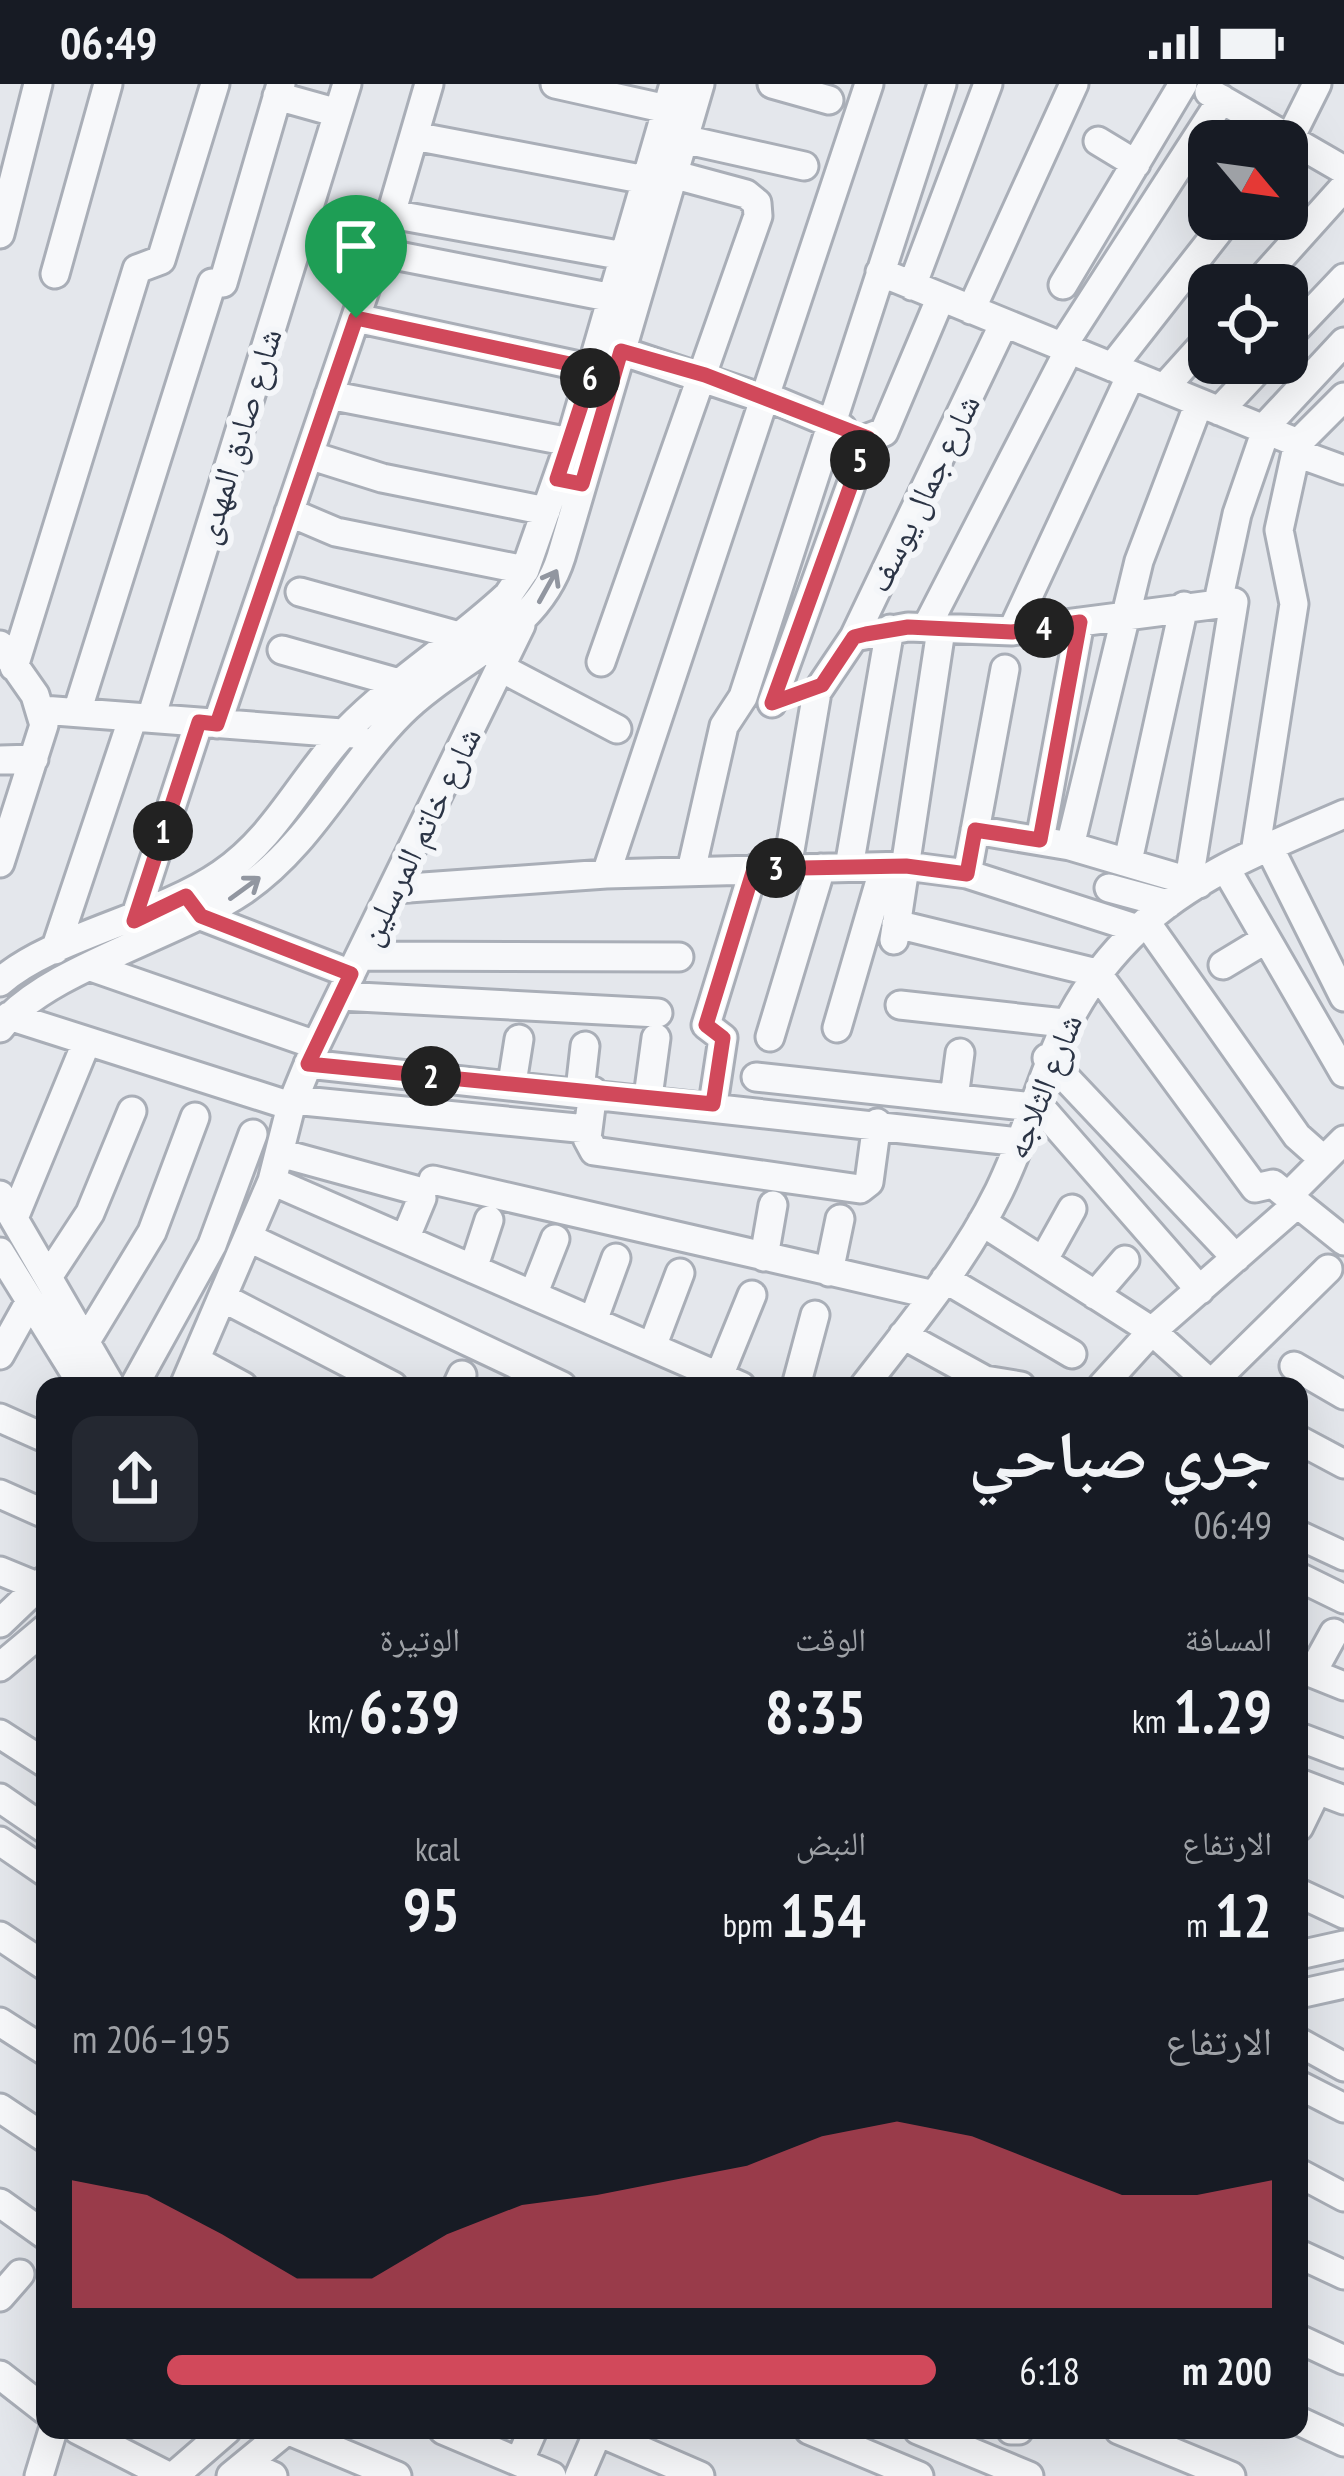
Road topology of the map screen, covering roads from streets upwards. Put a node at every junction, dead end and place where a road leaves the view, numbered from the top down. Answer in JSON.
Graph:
{"nodes":[{"id":1,"x":38,"y":84,"type":"edge"},
{"id":2,"x":108,"y":84,"type":"edge"},
{"id":3,"x":215,"y":84,"type":"edge"},
{"id":4,"x":346,"y":84,"type":"edge"},
{"id":5,"x":429,"y":84,"type":"edge"},
{"id":6,"x":555,"y":84,"type":"edge"},
{"id":7,"x":700,"y":84,"type":"edge"},
{"id":8,"x":772,"y":84,"type":"edge"},
{"id":9,"x":869,"y":84,"type":"edge"},
{"id":10,"x":942,"y":84,"type":"edge"},
{"id":11,"x":988,"y":84,"type":"edge"},
{"id":12,"x":1074,"y":84,"type":"edge"},
{"id":13,"x":1317,"y":84,"type":"edge"},
{"id":14,"x":1209,"y":89,"type":"edge"},
{"id":15,"x":279,"y":90,"type":"edge"},
{"id":16,"x":670,"y":96,"type":"edge"},
{"id":17,"x":829,"y":100,"type":"dead end"},
{"id":18,"x":338,"y":113,"type":"junction"},
{"id":19,"x":1256,"y":120,"type":"edge"},
{"id":20,"x":1300,"y":120,"type":"edge"},
{"id":21,"x":414,"y":136,"type":"junction"},
{"id":22,"x":683,"y":139,"type":"junction"},
{"id":23,"x":1098,"y":142,"type":"dead end"},
{"id":24,"x":1308,"y":152,"type":"edge"},
{"id":25,"x":1136,"y":164,"type":"junction"},
{"id":26,"x":804,"y":166,"type":"dead end"},
{"id":27,"x":1343,"y":171,"type":"edge"},
{"id":28,"x":659,"y":177,"type":"junction"},
{"id":29,"x":391,"y":214,"type":"junction"},
{"id":30,"x":0,"y":234,"type":"edge"},
{"id":31,"x":1213,"y":240,"type":"edge"},
{"id":32,"x":378,"y":252,"type":"junction"},
{"id":33,"x":624,"y":256,"type":"junction"},
{"id":34,"x":1272,"y":264,"type":"edge"},
{"id":35,"x":880,"y":272,"type":"junction"},
{"id":36,"x":55,"y":274,"type":"dead end"},
{"id":37,"x":1344,"y":278,"type":"edge"},
{"id":38,"x":1064,"y":285,"type":"dead end"},
{"id":39,"x":912,"y":286,"type":"junction"},
{"id":40,"x":613,"y":298,"type":"junction"},
{"id":41,"x":941,"y":298,"type":"junction"},
{"id":42,"x":971,"y":310,"type":"junction"},
{"id":43,"x":1308,"y":316,"type":"edge"},
{"id":44,"x":356,"y":318,"type":"junction"},
{"id":45,"x":1004,"y":323,"type":"junction"},
{"id":46,"x":1344,"y":342,"type":"edge"},
{"id":47,"x":1065,"y":348,"type":"junction"},
{"id":48,"x":621,"y":351,"type":"junction"},
{"id":49,"x":1188,"y":361,"type":"edge"},
{"id":50,"x":593,"y":369,"type":"junction"},
{"id":51,"x":1121,"y":371,"type":"junction"},
{"id":52,"x":705,"y":375,"type":"junction"},
{"id":53,"x":1238,"y":384,"type":"edge"},
{"id":54,"x":1163,"y":388,"type":"junction"},
{"id":55,"x":329,"y":395,"type":"junction"},
{"id":56,"x":765,"y":397,"type":"junction"},
{"id":57,"x":1344,"y":397,"type":"edge"},
{"id":58,"x":1209,"y":407,"type":"junction"},
{"id":59,"x":828,"y":422,"type":"junction"},
{"id":60,"x":1264,"y":429,"type":"junction"},
{"id":61,"x":868,"y":438,"type":"junction"},
{"id":62,"x":570,"y":442,"type":"junction"},
{"id":63,"x":1297,"y":448,"type":"junction"},
{"id":64,"x":309,"y":455,"type":"junction"},
{"id":65,"x":1344,"y":470,"type":"edge"},
{"id":66,"x":570,"y":482,"type":"junction"},
{"id":67,"x":546,"y":511,"type":"junction"},
{"id":68,"x":290,"y":512,"type":"junction"},
{"id":69,"x":525,"y":570,"type":"junction"},
{"id":70,"x":300,"y":592,"type":"dead end"},
{"id":71,"x":1227,"y":602,"type":"junction"},
{"id":72,"x":1184,"y":606,"type":"junction"},
{"id":73,"x":1124,"y":615,"type":"junction"},
{"id":74,"x":523,"y":621,"type":"junction"},
{"id":75,"x":1080,"y":622,"type":"junction"},
{"id":76,"x":890,"y":628,"type":"junction"},
{"id":77,"x":933,"y":629,"type":"junction"},
{"id":78,"x":1012,"y":632,"type":"junction"},
{"id":79,"x":459,"y":636,"type":"junction"},
{"id":80,"x":854,"y":637,"type":"junction"},
{"id":81,"x":282,"y":650,"type":"dead end"},
{"id":82,"x":7,"y":656,"type":"edge"},
{"id":83,"x":601,"y":662,"type":"dead end"},
{"id":84,"x":501,"y":668,"type":"junction"},
{"id":85,"x":1005,"y":669,"type":"dead end"},
{"id":86,"x":399,"y":683,"type":"junction"},
{"id":87,"x":822,"y":685,"type":"junction"},
{"id":88,"x":772,"y":703,"type":"junction"},
{"id":89,"x":42,"y":710,"type":"junction"},
{"id":90,"x":77,"y":712,"type":"junction"},
{"id":91,"x":728,"y":716,"type":"junction"},
{"id":92,"x":142,"y":718,"type":"junction"},
{"id":93,"x":208,"y":723,"type":"junction"},
{"id":94,"x":617,"y":729,"type":"dead end"},
{"id":95,"x":344,"y":734,"type":"junction"},
{"id":96,"x":380,"y":736,"type":"junction"},
{"id":97,"x":34,"y":759,"type":"junction"},
{"id":98,"x":0,"y":760,"type":"edge"},
{"id":99,"x":1344,"y":814,"type":"edge"},
{"id":100,"x":975,"y":830,"type":"junction"},
{"id":101,"x":1040,"y":840,"type":"junction"},
{"id":102,"x":3,"y":846,"type":"edge"},
{"id":103,"x":1070,"y":846,"type":"junction"},
{"id":104,"x":1262,"y":850,"type":"junction"},
{"id":105,"x":1128,"y":861,"type":"junction"},
{"id":106,"x":835,"y":867,"type":"junction"},
{"id":107,"x":895,"y":867,"type":"junction"},
{"id":108,"x":787,"y":868,"type":"junction"},
{"id":109,"x":754,"y":869,"type":"junction"},
{"id":110,"x":1226,"y":869,"type":"junction"},
{"id":111,"x":691,"y":871,"type":"junction"},
{"id":112,"x":607,"y":874,"type":"junction"},
{"id":113,"x":967,"y":874,"type":"junction"},
{"id":114,"x":1194,"y":882,"type":"junction"},
{"id":115,"x":1109,"y":888,"type":"dead end"},
{"id":116,"x":395,"y":889,"type":"junction"},
{"id":117,"x":193,"y":906,"type":"junction"},
{"id":118,"x":1151,"y":918,"type":"junction"},
{"id":119,"x":134,"y":921,"type":"junction"},
{"id":120,"x":1266,"y":939,"type":"junction"},
{"id":121,"x":55,"y":950,"type":"junction"},
{"id":122,"x":679,"y":957,"type":"dead end"},
{"id":123,"x":1223,"y":965,"type":"dead end"},
{"id":124,"x":91,"y":967,"type":"junction"},
{"id":125,"x":1097,"y":974,"type":"junction"},
{"id":126,"x":351,"y":976,"type":"junction"},
{"id":127,"x":0,"y":983,"type":"edge"},
{"id":128,"x":1344,"y":998,"type":"edge"},
{"id":129,"x":900,"y":1005,"type":"dead end"},
{"id":130,"x":11,"y":1016,"type":"edge"},
{"id":131,"x":1064,"y":1023,"type":"junction"},
{"id":132,"x":837,"y":1028,"type":"dead end"},
{"id":133,"x":770,"y":1037,"type":"dead end"},
{"id":134,"x":519,"y":1039,"type":"dead end"},
{"id":135,"x":87,"y":1041,"type":"junction"},
{"id":136,"x":585,"y":1046,"type":"dead end"},
{"id":137,"x":960,"y":1053,"type":"dead end"},
{"id":138,"x":312,"y":1054,"type":"junction"},
{"id":139,"x":1047,"y":1058,"type":"junction"},
{"id":140,"x":1344,"y":1073,"type":"edge"},
{"id":141,"x":756,"y":1077,"type":"dead end"},
{"id":142,"x":512,"y":1083,"type":"junction"},
{"id":143,"x":586,"y":1090,"type":"junction"},
{"id":144,"x":648,"y":1097,"type":"junction"},
{"id":145,"x":954,"y":1098,"type":"junction"},
{"id":146,"x":292,"y":1103,"type":"junction"},
{"id":147,"x":713,"y":1104,"type":"junction"},
{"id":148,"x":1034,"y":1104,"type":"junction"},
{"id":149,"x":133,"y":1111,"type":"dead end"},
{"id":150,"x":195,"y":1117,"type":"dead end"},
{"id":151,"x":877,"y":1123,"type":"junction"},
{"id":152,"x":587,"y":1129,"type":"junction"},
{"id":153,"x":253,"y":1134,"type":"dead end"},
{"id":154,"x":1344,"y":1139,"type":"edge"},
{"id":155,"x":1021,"y":1142,"type":"junction"},
{"id":156,"x":280,"y":1153,"type":"junction"},
{"id":157,"x":1324,"y":1160,"type":"junction"},
{"id":158,"x":434,"y":1180,"type":"dead end"},
{"id":159,"x":272,"y":1181,"type":"junction"},
{"id":160,"x":1293,"y":1200,"type":"junction"},
{"id":161,"x":773,"y":1205,"type":"dead end"},
{"id":162,"x":7,"y":1207,"type":"edge"},
{"id":163,"x":1072,"y":1209,"type":"dead end"},
{"id":164,"x":489,"y":1220,"type":"dead end"},
{"id":165,"x":840,"y":1220,"type":"dead end"},
{"id":166,"x":982,"y":1222,"type":"junction"},
{"id":167,"x":1338,"y":1224,"type":"edge"},
{"id":168,"x":249,"y":1238,"type":"junction"},
{"id":169,"x":555,"y":1239,"type":"dead end"},
{"id":170,"x":405,"y":1240,"type":"junction"},
{"id":171,"x":0,"y":1252,"type":"edge"},
{"id":172,"x":764,"y":1257,"type":"junction"},
{"id":173,"x":616,"y":1258,"type":"dead end"},
{"id":174,"x":1236,"y":1258,"type":"junction"},
{"id":175,"x":1125,"y":1260,"type":"dead end"},
{"id":176,"x":1043,"y":1261,"type":"junction"},
{"id":177,"x":472,"y":1269,"type":"junction"},
{"id":178,"x":1328,"y":1269,"type":"dead end"},
{"id":179,"x":829,"y":1272,"type":"junction"},
{"id":180,"x":680,"y":1273,"type":"dead end"},
{"id":181,"x":48,"y":1277,"type":"junction"},
{"id":182,"x":939,"y":1287,"type":"junction"},
{"id":183,"x":1200,"y":1290,"type":"junction"},
{"id":184,"x":1095,"y":1294,"type":"junction"},
{"id":185,"x":533,"y":1295,"type":"junction"},
{"id":186,"x":752,"y":1295,"type":"dead end"},
{"id":187,"x":225,"y":1299,"type":"junction"},
{"id":188,"x":30,"y":1301,"type":"junction"},
{"id":189,"x":815,"y":1315,"type":"dead end"},
{"id":190,"x":592,"y":1322,"type":"junction"},
{"id":191,"x":1152,"y":1331,"type":"junction"},
{"id":192,"x":903,"y":1335,"type":"junction"},
{"id":193,"x":86,"y":1341,"type":"junction"},
{"id":194,"x":652,"y":1347,"type":"junction"},
{"id":195,"x":1072,"y":1354,"type":"dead end"},
{"id":196,"x":0,"y":1355,"type":"edge"},
{"id":197,"x":1294,"y":1366,"type":"dead end"},
{"id":198,"x":190,"y":1374,"type":"edge"},
{"id":199,"x":77,"y":1377,"type":"edge"},
{"id":200,"x":106,"y":1377,"type":"edge"},
{"id":201,"x":139,"y":1377,"type":"edge"},
{"id":202,"x":376,"y":1377,"type":"edge"},
{"id":203,"x":543,"y":1377,"type":"edge"},
{"id":204,"x":721,"y":1377,"type":"edge"},
{"id":205,"x":731,"y":1377,"type":"edge"},
{"id":206,"x":798,"y":1377,"type":"edge"},
{"id":207,"x":872,"y":1377,"type":"edge"},
{"id":208,"x":980,"y":1377,"type":"edge"},
{"id":209,"x":1110,"y":1377,"type":"edge"},
{"id":210,"x":1205,"y":1377,"type":"edge"},
{"id":211,"x":1220,"y":1377,"type":"edge"},
{"id":212,"x":1344,"y":1395,"type":"edge"},
{"id":213,"x":0,"y":1418,"type":"edge"},
{"id":214,"x":36,"y":1434,"type":"edge"},
{"id":215,"x":1308,"y":1445,"type":"edge"},
{"id":216,"x":1344,"y":1464,"type":"edge"},
{"id":217,"x":0,"y":1494,"type":"edge"},
{"id":218,"x":36,"y":1510,"type":"edge"},
{"id":219,"x":1308,"y":1539,"type":"edge"},
{"id":220,"x":1344,"y":1556,"type":"edge"},
{"id":221,"x":0,"y":1571,"type":"edge"},
{"id":222,"x":36,"y":1581,"type":"edge"},
{"id":223,"x":1308,"y":1581,"type":"edge"},
{"id":224,"x":36,"y":1589,"type":"edge"},
{"id":225,"x":1344,"y":1599,"type":"edge"},
{"id":226,"x":0,"y":1623,"type":"edge"},
{"id":227,"x":1334,"y":1633,"type":"dead end"},
{"id":228,"x":36,"y":1647,"type":"edge"},
{"id":229,"x":0,"y":1667,"type":"edge"},
{"id":230,"x":1308,"y":1668,"type":"edge"},
{"id":231,"x":1308,"y":1672,"type":"edge"},
{"id":232,"x":1344,"y":1686,"type":"edge"},
{"id":233,"x":0,"y":1734,"type":"edge"},
{"id":234,"x":1308,"y":1740,"type":"edge"},
{"id":235,"x":1344,"y":1754,"type":"edge"},
{"id":236,"x":36,"y":1757,"type":"edge"},
{"id":237,"x":1308,"y":1786,"type":"edge"},
{"id":238,"x":0,"y":1798,"type":"edge"},
{"id":239,"x":1344,"y":1800,"type":"edge"},
{"id":240,"x":36,"y":1823,"type":"edge"},
{"id":241,"x":0,"y":1841,"type":"edge"},
{"id":242,"x":36,"y":1867,"type":"edge"},
{"id":243,"x":1308,"y":1897,"type":"edge"},
{"id":244,"x":1343,"y":1912,"type":"edge"},
{"id":245,"x":0,"y":1936,"type":"edge"},
{"id":246,"x":1344,"y":1945,"type":"edge"},
{"id":247,"x":1308,"y":1952,"type":"edge"},
{"id":248,"x":36,"y":1960,"type":"edge"},
{"id":249,"x":1344,"y":1984,"type":"edge"},
{"id":250,"x":1308,"y":1992,"type":"edge"},
{"id":251,"x":0,"y":2022,"type":"edge"},
{"id":252,"x":36,"y":2045,"type":"edge"},
{"id":253,"x":1308,"y":2047,"type":"edge"},
{"id":254,"x":1344,"y":2067,"type":"edge"},
{"id":255,"x":1308,"y":2090,"type":"edge"},
{"id":256,"x":0,"y":2108,"type":"edge"},
{"id":257,"x":1344,"y":2108,"type":"edge"},
{"id":258,"x":36,"y":2132,"type":"edge"},
{"id":259,"x":1308,"y":2178,"type":"edge"},
{"id":260,"x":1344,"y":2197,"type":"edge"},
{"id":261,"x":0,"y":2203,"type":"edge"},
{"id":262,"x":36,"y":2229,"type":"edge"},
{"id":263,"x":1308,"y":2258,"type":"edge"},
{"id":264,"x":20,"y":2274,"type":"dead end"},
{"id":265,"x":1344,"y":2275,"type":"edge"},
{"id":266,"x":0,"y":2297,"type":"edge"},
{"id":267,"x":1308,"y":2342,"type":"edge"},
{"id":268,"x":1344,"y":2360,"type":"edge"},
{"id":269,"x":0,"y":2374,"type":"edge"},
{"id":270,"x":36,"y":2403,"type":"edge"},
{"id":271,"x":1308,"y":2425,"type":"edge"},
{"id":272,"x":50,"y":2439,"type":"edge"},
{"id":273,"x":96,"y":2439,"type":"edge"},
{"id":274,"x":216,"y":2439,"type":"edge"},
{"id":275,"x":276,"y":2439,"type":"edge"},
{"id":276,"x":309,"y":2439,"type":"edge"},
{"id":277,"x":470,"y":2439,"type":"edge"},
{"id":278,"x":529,"y":2439,"type":"edge"},
{"id":279,"x":593,"y":2439,"type":"edge"},
{"id":280,"x":609,"y":2439,"type":"edge"},
{"id":281,"x":831,"y":2439,"type":"edge"},
{"id":282,"x":940,"y":2439,"type":"edge"},
{"id":283,"x":1141,"y":2439,"type":"edge"},
{"id":284,"x":1344,"y":2442,"type":"edge"},
{"id":285,"x":519,"y":2462,"type":"junction"},
{"id":286,"x":656,"y":2467,"type":"edge"},
{"id":287,"x":238,"y":2470,"type":"edge"},
{"id":288,"x":39,"y":2476,"type":"edge"},
{"id":289,"x":171,"y":2476,"type":"edge"},
{"id":290,"x":273,"y":2476,"type":"edge"},
{"id":291,"x":397,"y":2476,"type":"edge"},
{"id":292,"x":552,"y":2476,"type":"edge"},
{"id":293,"x":579,"y":2476,"type":"edge"},
{"id":294,"x":700,"y":2476,"type":"edge"},
{"id":295,"x":919,"y":2476,"type":"edge"},
{"id":296,"x":1029,"y":2476,"type":"edge"},
{"id":297,"x":1231,"y":2476,"type":"edge"}],
"edges":[{"from":1,"to":30,"type":"street"},
{"from":2,"to":36,"type":"street"},
{"from":3,"to":82,"type":"street"},
{"from":4,"to":18,"type":"street","name":"شارع صادق المهدى"},
{"from":5,"to":21,"type":"street"},
{"from":6,"to":16,"type":"street"},
{"from":7,"to":22,"type":"street"},
{"from":8,"to":17,"type":"street"},
{"from":9,"to":56,"type":"street"},
{"from":10,"to":35,"type":"street"},
{"from":11,"to":39,"type":"street"},
{"from":12,"to":42,"type":"street"},
{"from":13,"to":20,"type":"street"},
{"from":14,"to":19,"type":"street"},
{"from":14,"to":25,"type":"street"},
{"from":14,"to":47,"type":"street"},
{"from":15,"to":18,"type":"street"},
{"from":15,"to":90,"type":"street"},
{"from":16,"to":28,"type":"street"},
{"from":18,"to":92,"type":"street","name":"شارع صادق المهدى"},
{"from":21,"to":28,"type":"street"},
{"from":21,"to":29,"type":"street"},
{"from":22,"to":26,"type":"street"},
{"from":22,"to":28,"type":"street"},
{"from":23,"to":25,"type":"street"},
{"from":24,"to":27,"type":"street"},
{"from":25,"to":38,"type":"street"},
{"from":27,"to":34,"type":"street"},
{"from":28,"to":33,"type":"street"},
{"from":28,"to":48,"type":"street"},
{"from":28,"to":52,"type":"street"},
{"from":29,"to":32,"type":"street"},
{"from":29,"to":33,"type":"street"},
{"from":31,"to":51,"type":"street"},
{"from":32,"to":40,"type":"street"},
{"from":32,"to":44,"type":"street"},
{"from":33,"to":40,"type":"street"},
{"from":35,"to":39,"type":"street"},
{"from":35,"to":59,"type":"street"},
{"from":37,"to":43,"type":"street"},
{"from":39,"to":41,"type":"street"},
{"from":40,"to":50,"type":"street"},
{"from":41,"to":42,"type":"street"},
{"from":41,"to":61,"type":"street"},
{"from":42,"to":45,"type":"street"},
{"from":44,"to":50,"type":"street"},
{"from":44,"to":55,"type":"street"},
{"from":45,"to":47,"type":"street"},
{"from":45,"to":80,"type":"street","name":"شارع جمال يوسف"},
{"from":46,"to":60,"type":"street"},
{"from":47,"to":51,"type":"street"},
{"from":47,"to":77,"type":"street"},
{"from":48,"to":52,"type":"street"},
{"from":48,"to":66,"type":"street"},
{"from":49,"to":54,"type":"street"},
{"from":50,"to":62,"type":"street"},
{"from":51,"to":54,"type":"street"},
{"from":51,"to":78,"type":"street"},
{"from":52,"to":56,"type":"street"},
{"from":52,"to":83,"type":"street"},
{"from":53,"to":58,"type":"street"},
{"from":54,"to":58,"type":"street"},
{"from":55,"to":62,"type":"street"},
{"from":55,"to":64,"type":"street"},
{"from":56,"to":59,"type":"street"},
{"from":56,"to":112,"type":"street"},
{"from":57,"to":63,"type":"street"},
{"from":58,"to":60,"type":"street"},
{"from":58,"to":73,"type":"street"},
{"from":59,"to":61,"type":"street"},
{"from":59,"to":91,"type":"street"},
{"from":60,"to":63,"type":"street"},
{"from":60,"to":71,"type":"street"},
{"from":61,"to":88,"type":"street"},
{"from":62,"to":66,"type":"street"},
{"from":63,"to":65,"type":"street"},
{"from":63,"to":104,"type":"street"},
{"from":64,"to":67,"type":"street"},
{"from":64,"to":68,"type":"street"},
{"from":66,"to":67,"type":"street"},
{"from":74,"to":66,"type":"street","one_way":true},
{"from":67,"to":69,"type":"street"},
{"from":68,"to":69,"type":"street"},
{"from":68,"to":93,"type":"street"},
{"from":69,"to":79,"type":"street"},
{"from":70,"to":79,"type":"street"},
{"from":71,"to":72,"type":"street"},
{"from":71,"to":114,"type":"street"},
{"from":72,"to":73,"type":"street"},
{"from":72,"to":105,"type":"street"},
{"from":73,"to":75,"type":"street"},
{"from":73,"to":103,"type":"street"},
{"from":74,"to":84,"type":"street","name":"شارع خاتم المرسلين"},
{"from":74,"to":96,"type":"street"},
{"from":75,"to":78,"type":"street"},
{"from":75,"to":101,"type":"street"},
{"from":76,"to":77,"type":"street"},
{"from":76,"to":80,"type":"street"},
{"from":76,"to":106,"type":"street"},
{"from":77,"to":78,"type":"street"},
{"from":77,"to":107,"type":"street"},
{"from":79,"to":86,"type":"street"},
{"from":80,"to":87,"type":"street","name":"شارع جمال يوسف"},
{"from":81,"to":86,"type":"street"},
{"from":82,"to":89,"type":"street"},
{"from":84,"to":94,"type":"street"},
{"from":84,"to":116,"type":"street","name":"شارع خاتم المرسلين"},
{"from":85,"to":100,"type":"street"},
{"from":86,"to":95,"type":"street"},
{"from":87,"to":88,"type":"street"},
{"from":87,"to":108,"type":"street","name":"شارع جمال يوسف"},
{"from":88,"to":91,"type":"street"},
{"from":89,"to":90,"type":"street"},
{"from":89,"to":97,"type":"street"},
{"from":90,"to":92,"type":"street"},
{"from":91,"to":111,"type":"street"},
{"from":92,"to":93,"type":"street"},
{"from":92,"to":121,"type":"street","name":"شارع صادق المهدى"},
{"from":93,"to":95,"type":"street"},
{"from":93,"to":119,"type":"street"},
{"from":95,"to":96,"type":"street"},
{"from":95,"to":117,"type":"street"},
{"from":117,"to":96,"type":"street","one_way":true},
{"from":97,"to":98,"type":"street"},
{"from":97,"to":102,"type":"street"},
{"from":99,"to":104,"type":"street","name":"شارع الثلاجه"},
{"from":100,"to":101,"type":"street"},
{"from":100,"to":113,"type":"street"},
{"from":101,"to":103,"type":"street"},
{"from":103,"to":105,"type":"street"},
{"from":104,"to":110,"type":"street","name":"شارع الثلاجه"},
{"from":104,"to":128,"type":"street"},
{"from":105,"to":114,"type":"street"},
{"from":106,"to":107,"type":"street"},
{"from":106,"to":108,"type":"street"},
{"from":106,"to":133,"type":"street"},
{"from":107,"to":113,"type":"street"},
{"from":107,"to":125,"type":"street"},
{"from":107,"to":132,"type":"street"},
{"from":108,"to":109,"type":"street"},
{"from":109,"to":111,"type":"street"},
{"from":109,"to":147,"type":"street"},
{"from":110,"to":114,"type":"street","name":"شارع الثلاجه"},
{"from":110,"to":120,"type":"street"},
{"from":111,"to":112,"type":"street"},
{"from":112,"to":116,"type":"street"},
{"from":113,"to":118,"type":"street"},
{"from":114,"to":118,"type":"street","name":"شارع الثلاجه"},
{"from":115,"to":118,"type":"street"},
{"from":116,"to":126,"type":"street","name":"شارع خاتم المرسلين"},
{"from":117,"to":119,"type":"street"},
{"from":117,"to":124,"type":"street"},
{"from":117,"to":126,"type":"street"},
{"from":118,"to":125,"type":"street","name":"شارع الثلاجه"},
{"from":118,"to":157,"type":"street"},
{"from":119,"to":121,"type":"street"},
{"from":120,"to":123,"type":"street"},
{"from":120,"to":140,"type":"street"},
{"from":121,"to":127,"type":"street"},
{"from":122,"to":126,"type":"street"},
{"from":124,"to":130,"type":"street"},
{"from":124,"to":138,"type":"street"},
{"from":125,"to":131,"type":"street","name":"شارع الثلاجه"},
{"from":125,"to":160,"type":"street"},
{"from":126,"to":138,"type":"street","name":"شارع خاتم المرسلين"},
{"from":126,"to":144,"type":"street"},
{"from":127,"to":130,"type":"street"},
{"from":129,"to":131,"type":"street"},
{"from":130,"to":135,"type":"street"},
{"from":131,"to":139,"type":"street","name":"شارع الثلاجه"},
{"from":134,"to":142,"type":"street"},
{"from":135,"to":146,"type":"street"},
{"from":135,"to":162,"type":"street"},
{"from":136,"to":143,"type":"street"},
{"from":137,"to":145,"type":"street"},
{"from":138,"to":142,"type":"street"},
{"from":138,"to":146,"type":"street","name":"شارع خاتم المرسلين"},
{"from":139,"to":148,"type":"street","name":"شارع الثلاجه"},
{"from":139,"to":174,"type":"street"},
{"from":141,"to":145,"type":"street"},
{"from":142,"to":143,"type":"street"},
{"from":143,"to":144,"type":"street"},
{"from":143,"to":152,"type":"street"},
{"from":144,"to":147,"type":"street"},
{"from":145,"to":148,"type":"street"},
{"from":146,"to":152,"type":"street"},
{"from":146,"to":156,"type":"street","name":"شارع خاتم المرسلين"},
{"from":147,"to":151,"type":"street"},
{"from":148,"to":155,"type":"street","name":"شارع الثلاجه"},
{"from":148,"to":183,"type":"street"},
{"from":149,"to":181,"type":"street"},
{"from":150,"to":193,"type":"street"},
{"from":151,"to":152,"type":"street"},
{"from":151,"to":155,"type":"street"},
{"from":153,"to":201,"type":"street"},
{"from":154,"to":157,"type":"street"},
{"from":155,"to":166,"type":"street","name":"شارع الثلاجه"},
{"from":156,"to":159,"type":"street","name":"شارع خاتم المرسلين"},
{"from":156,"to":170,"type":"street"},
{"from":157,"to":160,"type":"street"},
{"from":158,"to":172,"type":"street"},
{"from":159,"to":168,"type":"street","name":"شارع خاتم المرسلين"},
{"from":159,"to":170,"type":"street"},
{"from":160,"to":167,"type":"street"},
{"from":160,"to":174,"type":"street"},
{"from":161,"to":172,"type":"street"},
{"from":162,"to":181,"type":"street"},
{"from":163,"to":176,"type":"street"},
{"from":164,"to":177,"type":"street"},
{"from":165,"to":179,"type":"street"},
{"from":166,"to":176,"type":"street"},
{"from":166,"to":182,"type":"street","name":"شارع الثلاجه"},
{"from":168,"to":187,"type":"street","name":"شارع خاتم المرسلين"},
{"from":168,"to":203,"type":"street"},
{"from":169,"to":185,"type":"street"},
{"from":170,"to":177,"type":"street"},
{"from":171,"to":188,"type":"street"},
{"from":172,"to":179,"type":"street"},
{"from":173,"to":190,"type":"street"},
{"from":174,"to":183,"type":"street"},
{"from":175,"to":184,"type":"street"},
{"from":176,"to":184,"type":"street"},
{"from":177,"to":185,"type":"street"},
{"from":178,"to":211,"type":"street"},
{"from":179,"to":182,"type":"street"},
{"from":180,"to":194,"type":"street"},
{"from":181,"to":193,"type":"street"},
{"from":182,"to":192,"type":"street","name":"شارع الثلاجه"},
{"from":182,"to":195,"type":"street"},
{"from":183,"to":191,"type":"street"},
{"from":184,"to":191,"type":"street"},
{"from":185,"to":190,"type":"street"},
{"from":186,"to":205,"type":"street"},
{"from":187,"to":198,"type":"street","name":"شارع خاتم المرسلين"},
{"from":187,"to":202,"type":"street"},
{"from":188,"to":196,"type":"street"},
{"from":188,"to":199,"type":"street"},
{"from":189,"to":206,"type":"street"},
{"from":190,"to":194,"type":"street"},
{"from":191,"to":209,"type":"street"},
{"from":191,"to":210,"type":"street"},
{"from":192,"to":207,"type":"street","name":"شارع الثلاجه"},
{"from":192,"to":208,"type":"street"},
{"from":193,"to":200,"type":"street"},
{"from":194,"to":204,"type":"street"},
{"from":197,"to":212,"type":"street"},
{"from":213,"to":214,"type":"street"},
{"from":215,"to":216,"type":"street"},
{"from":217,"to":218,"type":"street"},
{"from":219,"to":220,"type":"street"},
{"from":221,"to":222,"type":"street"},
{"from":223,"to":225,"type":"street"},
{"from":224,"to":226,"type":"street"},
{"from":227,"to":230,"type":"street"},
{"from":228,"to":229,"type":"street"},
{"from":231,"to":232,"type":"street"},
{"from":233,"to":236,"type":"street"},
{"from":234,"to":235,"type":"street"},
{"from":237,"to":239,"type":"street"},
{"from":238,"to":240,"type":"street"},
{"from":241,"to":242,"type":"street"},
{"from":243,"to":244,"type":"street"},
{"from":245,"to":248,"type":"street"},
{"from":246,"to":247,"type":"street"},
{"from":249,"to":250,"type":"street"},
{"from":251,"to":252,"type":"street"},
{"from":253,"to":254,"type":"street"},
{"from":255,"to":257,"type":"street"},
{"from":256,"to":258,"type":"street"},
{"from":259,"to":260,"type":"street"},
{"from":261,"to":262,"type":"street"},
{"from":263,"to":265,"type":"street"},
{"from":264,"to":266,"type":"street"},
{"from":267,"to":268,"type":"street"},
{"from":269,"to":270,"type":"street"},
{"from":271,"to":284,"type":"street"},
{"from":272,"to":288,"type":"street"},
{"from":273,"to":289,"type":"street"},
{"from":274,"to":289,"type":"street"},
{"from":275,"to":287,"type":"street"},
{"from":276,"to":291,"type":"street"},
{"from":277,"to":285,"type":"street"},
{"from":278,"to":285,"type":"street"},
{"from":279,"to":293,"type":"street"},
{"from":280,"to":286,"type":"street"},
{"from":281,"to":295,"type":"street"},
{"from":282,"to":296,"type":"street"},
{"from":283,"to":297,"type":"street"},
{"from":285,"to":292,"type":"street"},
{"from":286,"to":294,"type":"street"},
{"from":287,"to":290,"type":"street"}]}
